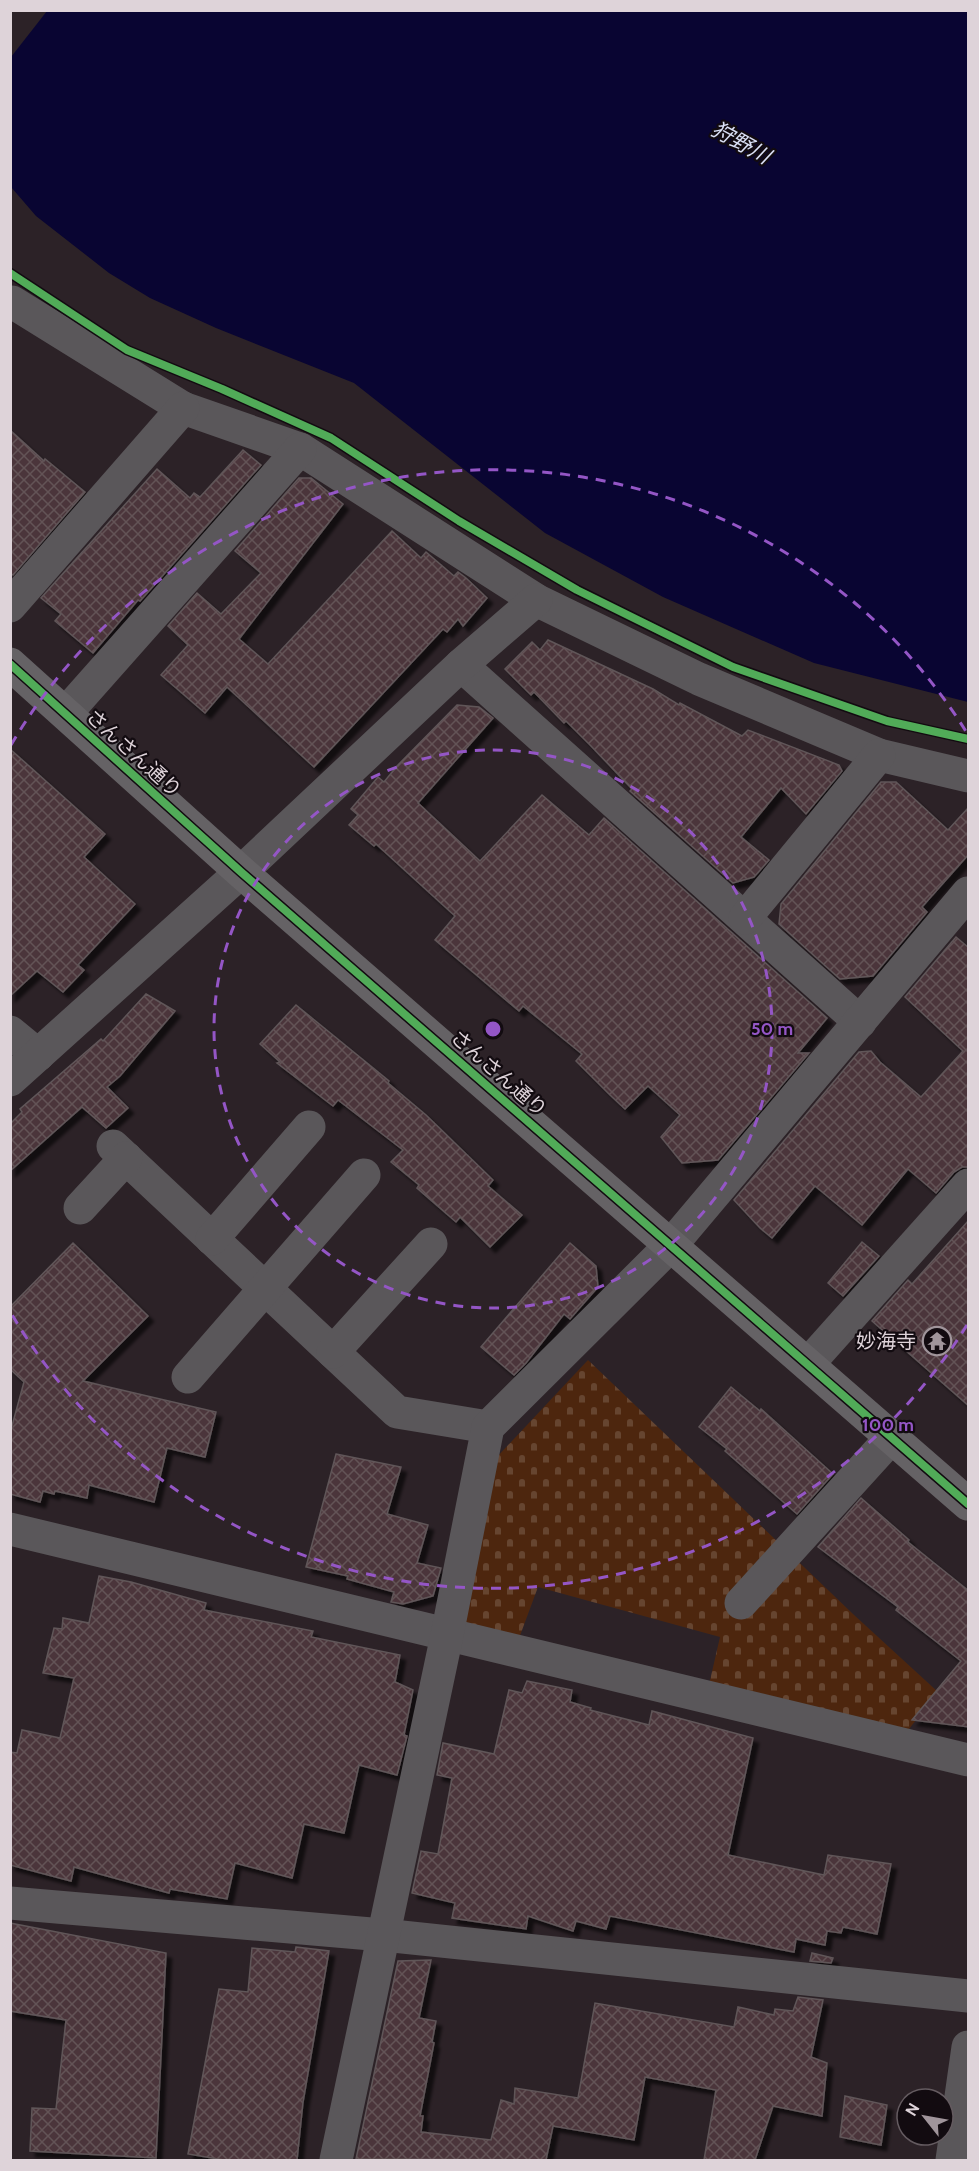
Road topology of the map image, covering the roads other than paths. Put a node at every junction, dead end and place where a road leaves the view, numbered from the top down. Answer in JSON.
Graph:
{"nodes":[{"id":1,"x":12,"y":302,"type":"edge"},
{"id":2,"x":183,"y":408,"type":"junction"},
{"id":3,"x":300,"y":449,"type":"junction"},
{"id":4,"x":536,"y":600,"type":"junction"},
{"id":5,"x":10,"y":606,"type":"edge"},
{"id":6,"x":10,"y":664,"type":"edge"},
{"id":7,"x":461,"y":665,"type":"junction"},
{"id":8,"x":66,"y":713,"type":"junction"},
{"id":9,"x":879,"y":755,"type":"junction"},
{"id":10,"x":969,"y":776,"type":"edge"},
{"id":11,"x":241,"y":872,"type":"junction"},
{"id":12,"x":969,"y":893,"type":"edge"},
{"id":13,"x":745,"y":918,"type":"junction"},
{"id":14,"x":860,"y":1022,"type":"junction"},
{"id":15,"x":10,"y":1032,"type":"edge"},
{"id":16,"x":38,"y":1055,"type":"junction"},
{"id":17,"x":10,"y":1080,"type":"edge"},
{"id":18,"x":309,"y":1127,"type":"dead end"},
{"id":19,"x":364,"y":1175,"type":"dead end"},
{"id":20,"x":969,"y":1185,"type":"edge"},
{"id":21,"x":80,"y":1208,"type":"dead end"},
{"id":22,"x":212,"y":1239,"type":"junction"},
{"id":23,"x":431,"y":1244,"type":"dead end"},
{"id":24,"x":672,"y":1244,"type":"junction"},
{"id":25,"x":265,"y":1288,"type":"junction"},
{"id":26,"x":333,"y":1352,"type":"junction"},
{"id":27,"x":808,"y":1364,"type":"junction"},
{"id":28,"x":188,"y":1377,"type":"dead end"},
{"id":29,"x":488,"y":1427,"type":"junction"},
{"id":30,"x":892,"y":1437,"type":"junction"},
{"id":31,"x":969,"y":1504,"type":"edge"},
{"id":32,"x":10,"y":1529,"type":"edge"},
{"id":33,"x":741,"y":1603,"type":"dead end"},
{"id":34,"x":447,"y":1635,"type":"junction"},
{"id":35,"x":969,"y":1760,"type":"edge"},
{"id":36,"x":10,"y":1903,"type":"edge"},
{"id":37,"x":383,"y":1935,"type":"junction"},
{"id":38,"x":969,"y":1996,"type":"edge"},
{"id":39,"x":969,"y":2047,"type":"edge"},
{"id":40,"x":336,"y":2160,"type":"edge"},
{"id":41,"x":952,"y":2160,"type":"edge"}],
"edges":[{"from":1,"to":2,"type":"street"},
{"from":2,"to":3,"type":"street"},
{"from":2,"to":5,"type":"street"},
{"from":3,"to":4,"type":"street"},
{"from":3,"to":8,"type":"street"},
{"from":4,"to":7,"type":"street"},
{"from":4,"to":9,"type":"street"},
{"from":6,"to":8,"type":"main road","name":"さんさん通り"},
{"from":7,"to":11,"type":"street"},
{"from":7,"to":13,"type":"street"},
{"from":8,"to":11,"type":"main road","name":"さんさん通り"},
{"from":9,"to":10,"type":"street"},
{"from":9,"to":13,"type":"street"},
{"from":11,"to":16,"type":"street"},
{"from":11,"to":24,"type":"main road","name":"さんさん通り"},
{"from":12,"to":14,"type":"street"},
{"from":13,"to":14,"type":"street"},
{"from":14,"to":24,"type":"street"},
{"from":15,"to":16,"type":"street"},
{"from":16,"to":17,"type":"street"},
{"from":18,"to":22,"type":"street"},
{"from":19,"to":25,"type":"street"},
{"from":20,"to":27,"type":"street"},
{"from":21,"to":22,"type":"street"},
{"from":22,"to":25,"type":"street"},
{"from":23,"to":26,"type":"street"},
{"from":24,"to":27,"type":"main road","name":"さんさん通り"},
{"from":24,"to":29,"type":"street"},
{"from":25,"to":26,"type":"street"},
{"from":25,"to":28,"type":"street"},
{"from":26,"to":29,"type":"street"},
{"from":27,"to":30,"type":"main road","name":"さんさん通り"},
{"from":29,"to":34,"type":"street"},
{"from":30,"to":31,"type":"main road","name":"さんさん通り"},
{"from":30,"to":33,"type":"street"},
{"from":32,"to":34,"type":"street"},
{"from":34,"to":35,"type":"street"},
{"from":34,"to":37,"type":"street"},
{"from":36,"to":37,"type":"street"},
{"from":37,"to":38,"type":"street"},
{"from":37,"to":40,"type":"street"},
{"from":39,"to":41,"type":"street"}]}
